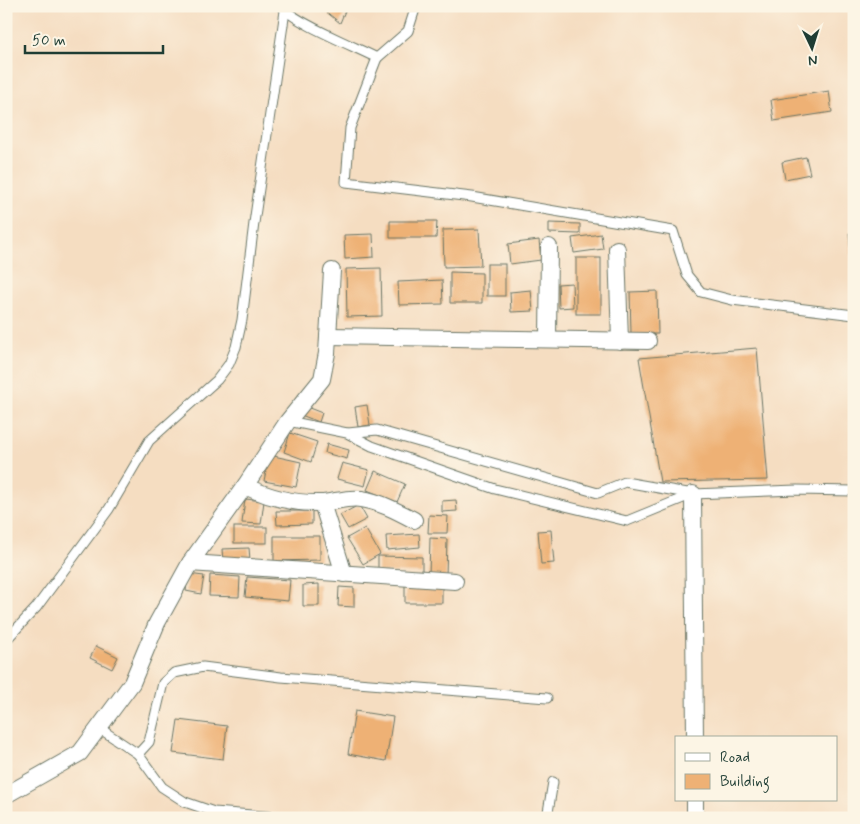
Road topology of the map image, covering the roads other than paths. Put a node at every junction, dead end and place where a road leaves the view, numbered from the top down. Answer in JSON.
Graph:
{"nodes":[{"id":1,"x":416,"y":6,"type":"edge"},
{"id":2,"x":283,"y":9,"type":"edge"},
{"id":3,"x":377,"y":58,"type":"junction"},
{"id":4,"x":549,"y":247,"type":"dead end"},
{"id":5,"x":617,"y":249,"type":"dead end"},
{"id":6,"x":332,"y":271,"type":"dead end"},
{"id":7,"x":854,"y":315,"type":"edge"},
{"id":8,"x":328,"y":336,"type":"junction"},
{"id":9,"x":548,"y":339,"type":"junction"},
{"id":10,"x":620,"y":341,"type":"junction"},
{"id":11,"x":648,"y":341,"type":"dead end"},
{"id":12,"x":288,"y":420,"type":"junction"},
{"id":13,"x":347,"y":433,"type":"junction"},
{"id":14,"x":245,"y":486,"type":"junction"},
{"id":15,"x":854,"y":491,"type":"edge"},
{"id":16,"x":693,"y":494,"type":"junction"},
{"id":17,"x":322,"y":503,"type":"junction"},
{"id":18,"x":414,"y":520,"type":"dead end"},
{"id":19,"x":190,"y":563,"type":"junction"},
{"id":20,"x":344,"y":574,"type":"junction"},
{"id":21,"x":455,"y":581,"type":"dead end"},
{"id":22,"x":6,"y":640,"type":"edge"},
{"id":23,"x":547,"y":698,"type":"dead end"},
{"id":24,"x":99,"y":728,"type":"junction"},
{"id":25,"x":695,"y":736,"type":"edge"},
{"id":26,"x":138,"y":754,"type":"junction"},
{"id":27,"x":553,"y":782,"type":"dead end"},
{"id":28,"x":6,"y":795,"type":"edge"},
{"id":29,"x":695,"y":802,"type":"edge"},
{"id":30,"x":290,"y":818,"type":"edge"},
{"id":31,"x":548,"y":818,"type":"edge"},
{"id":32,"x":695,"y":818,"type":"edge"}],
"edges":[{"from":1,"to":3,"type":"lane"},
{"from":2,"to":3,"type":"lane"},
{"from":2,"to":22,"type":"lane"},
{"from":3,"to":7,"type":"lane"},
{"from":4,"to":9,"type":"street"},
{"from":5,"to":10,"type":"street"},
{"from":6,"to":8,"type":"street"},
{"from":8,"to":9,"type":"street"},
{"from":8,"to":12,"type":"street"},
{"from":9,"to":10,"type":"street"},
{"from":10,"to":11,"type":"street"},
{"from":12,"to":13,"type":"lane"},
{"from":12,"to":14,"type":"street"},
{"from":13,"to":16,"type":"lane"},
{"from":13,"to":16,"type":"lane"},
{"from":14,"to":17,"type":"street"},
{"from":14,"to":19,"type":"street"},
{"from":15,"to":16,"type":"lane"},
{"from":16,"to":25,"type":"street"},
{"from":17,"to":18,"type":"street"},
{"from":17,"to":20,"type":"street"},
{"from":19,"to":20,"type":"street"},
{"from":19,"to":24,"type":"street"},
{"from":20,"to":21,"type":"street"},
{"from":23,"to":26,"type":"lane"},
{"from":24,"to":26,"type":"lane"},
{"from":24,"to":28,"type":"street"},
{"from":26,"to":30,"type":"lane"},
{"from":27,"to":31,"type":"lane"},
{"from":29,"to":32,"type":"street"}]}
